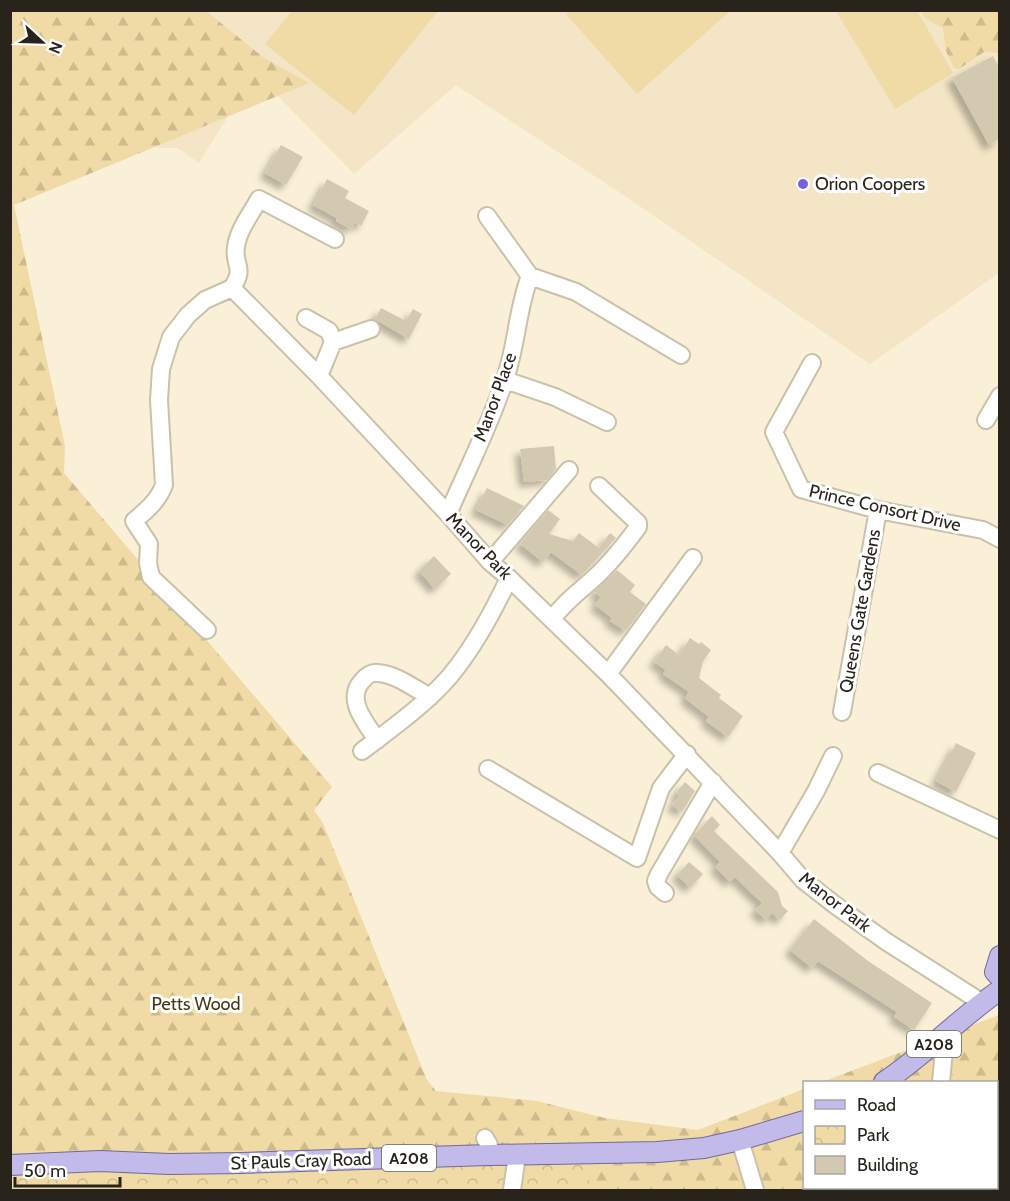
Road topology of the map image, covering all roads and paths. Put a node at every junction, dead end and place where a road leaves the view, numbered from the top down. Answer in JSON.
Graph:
{"nodes":[{"id":1,"x":487,"y":216,"type":"dead end"},
{"id":2,"x":335,"y":239,"type":"dead end"},
{"id":3,"x":530,"y":276,"type":"junction"},
{"id":4,"x":232,"y":288,"type":"junction"},
{"id":5,"x":306,"y":318,"type":"dead end"},
{"id":6,"x":371,"y":329,"type":"dead end"},
{"id":7,"x":333,"y":342,"type":"junction"},
{"id":8,"x":681,"y":355,"type":"dead end"},
{"id":9,"x":812,"y":363,"type":"dead end"},
{"id":10,"x":319,"y":376,"type":"junction"},
{"id":11,"x":505,"y":380,"type":"junction"},
{"id":12,"x":999,"y":396,"type":"edge"},
{"id":13,"x":986,"y":420,"type":"dead end"},
{"id":14,"x":607,"y":422,"type":"dead end"},
{"id":15,"x":569,"y":470,"type":"dead end"},
{"id":16,"x":598,"y":486,"type":"dead end"},
{"id":17,"x":878,"y":510,"type":"junction"},
{"id":18,"x":448,"y":514,"type":"junction"},
{"id":19,"x":999,"y":539,"type":"edge"},
{"id":20,"x":693,"y":558,"type":"dead end"},
{"id":21,"x":490,"y":562,"type":"junction"},
{"id":22,"x":509,"y":578,"type":"junction"},
{"id":23,"x":552,"y":619,"type":"junction"},
{"id":24,"x":207,"y":630,"type":"dead end"},
{"id":25,"x":608,"y":674,"type":"junction"},
{"id":26,"x":429,"y":697,"type":"junction"},
{"id":27,"x":842,"y":712,"type":"dead end"},
{"id":28,"x":377,"y":740,"type":"junction"},
{"id":29,"x":362,"y":752,"type":"dead end"},
{"id":30,"x":687,"y":754,"type":"junction"},
{"id":31,"x":833,"y":756,"type":"dead end"},
{"id":32,"x":488,"y":770,"type":"dead end"},
{"id":33,"x":878,"y":773,"type":"dead end"},
{"id":34,"x":713,"y":782,"type":"junction"},
{"id":35,"x":999,"y":830,"type":"edge"},
{"id":36,"x":780,"y":853,"type":"junction"},
{"id":37,"x":665,"y":893,"type":"dead end"},
{"id":38,"x":999,"y":956,"type":"edge"},
{"id":39,"x":999,"y":978,"type":"edge"},
{"id":40,"x":999,"y":990,"type":"edge"},
{"id":41,"x":981,"y":1002,"type":"junction"},
{"id":42,"x":939,"y":1039,"type":"junction"},
{"id":43,"x":887,"y":1081,"type":"edge"},
{"id":44,"x":941,"y":1081,"type":"edge"},
{"id":45,"x":803,"y":1121,"type":"edge"},
{"id":46,"x":740,"y":1140,"type":"junction"},
{"id":47,"x":517,"y":1155,"type":"junction"},
{"id":48,"x":10,"y":1165,"type":"edge"},
{"id":49,"x":512,"y":1191,"type":"edge"},
{"id":50,"x":755,"y":1191,"type":"edge"}],
"edges":[{"from":1,"to":3,"type":"street"},
{"from":2,"to":4,"type":"street"},
{"from":3,"to":8,"type":"street"},
{"from":3,"to":11,"type":"street","name":"Manor Place"},
{"from":4,"to":10,"type":"street","name":"Manor Park"},
{"from":4,"to":24,"type":"street"},
{"from":5,"to":7,"type":"street"},
{"from":6,"to":7,"type":"street"},
{"from":7,"to":10,"type":"street"},
{"from":9,"to":17,"type":"street","name":"Prince Consort Drive"},
{"from":10,"to":18,"type":"street","name":"Manor Park"},
{"from":11,"to":14,"type":"street"},
{"from":11,"to":18,"type":"street","name":"Manor Place"},
{"from":12,"to":13,"type":"street"},
{"from":15,"to":21,"type":"street"},
{"from":16,"to":23,"type":"street"},
{"from":17,"to":19,"type":"street","name":"Prince Consort Drive"},
{"from":17,"to":27,"type":"street","name":"Queens Gate Gardens"},
{"from":18,"to":21,"type":"street","name":"Manor Park"},
{"from":20,"to":25,"type":"street"},
{"from":21,"to":22,"type":"street","name":"Manor Park"},
{"from":22,"to":23,"type":"street","name":"Manor Park"},
{"from":22,"to":26,"type":"street"},
{"from":23,"to":25,"type":"street","name":"Manor Park"},
{"from":25,"to":30,"type":"street","name":"Manor Park"},
{"from":26,"to":28,"type":"street"},
{"from":26,"to":28,"type":"street"},
{"from":28,"to":29,"type":"street"},
{"from":30,"to":32,"type":"street"},
{"from":30,"to":34,"type":"street","name":"Manor Park"},
{"from":31,"to":36,"type":"street"},
{"from":33,"to":35,"type":"street"},
{"from":34,"to":36,"type":"street","name":"Manor Park"},
{"from":34,"to":37,"type":"street"},
{"from":36,"to":41,"type":"street","name":"Manor Park"},
{"from":38,"to":39,"type":"main road"},
{"from":40,"to":41,"type":"main road","number":"A208"},
{"from":41,"to":42,"type":"main road","number":"A208"},
{"from":42,"to":43,"type":"main road","number":"A208"},
{"from":42,"to":44,"type":"street"},
{"from":45,"to":46,"type":"main road","name":"St Pauls Cray Road","number":"A208"},
{"from":46,"to":47,"type":"main road","name":"St Pauls Cray Road","number":"A208"},
{"from":46,"to":50,"type":"street"},
{"from":47,"to":48,"type":"main road","name":"St Pauls Cray Road","number":"A208"},
{"from":47,"to":49,"type":"street"}]}
